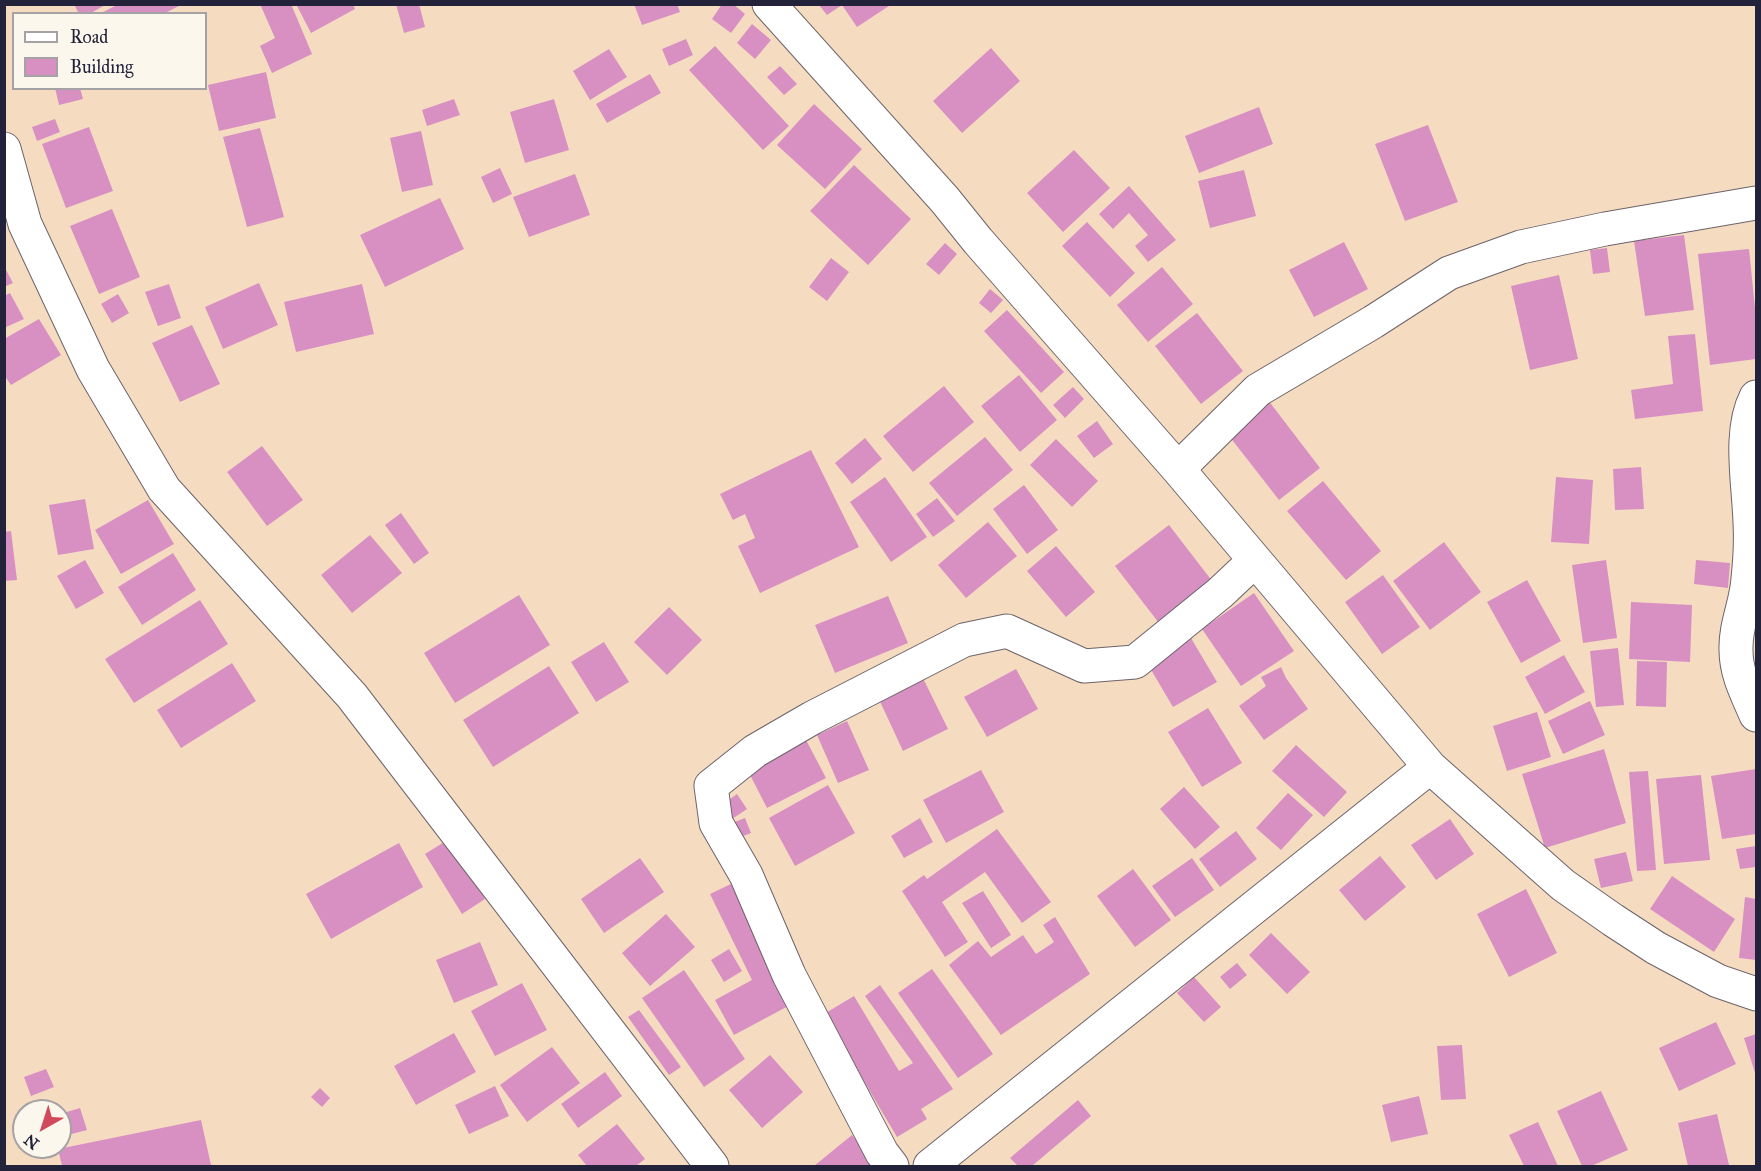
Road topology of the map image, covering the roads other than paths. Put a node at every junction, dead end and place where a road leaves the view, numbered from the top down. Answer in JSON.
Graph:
{"nodes":[{"id":1,"x":769,"y":4,"type":"edge"},
{"id":2,"x":4,"y":149,"type":"edge"},
{"id":3,"x":1756,"y":203,"type":"edge"},
{"id":4,"x":1756,"y":397,"type":"edge"},
{"id":5,"x":1178,"y":469,"type":"junction"},
{"id":6,"x":1254,"y":561,"type":"junction"},
{"id":7,"x":1756,"y":715,"type":"edge"},
{"id":8,"x":1430,"y":767,"type":"junction"},
{"id":9,"x":1756,"y":994,"type":"edge"},
{"id":10,"x":712,"y":1167,"type":"edge"},
{"id":11,"x":892,"y":1167,"type":"edge"},
{"id":12,"x":930,"y":1167,"type":"edge"}],
"edges":[{"from":1,"to":5,"type":"street"},
{"from":2,"to":10,"type":"street"},
{"from":3,"to":5,"type":"street"},
{"from":4,"to":7,"type":"street"},
{"from":5,"to":6,"type":"street"},
{"from":6,"to":8,"type":"street"},
{"from":6,"to":11,"type":"street"},
{"from":8,"to":9,"type":"street"},
{"from":8,"to":12,"type":"street"}]}
